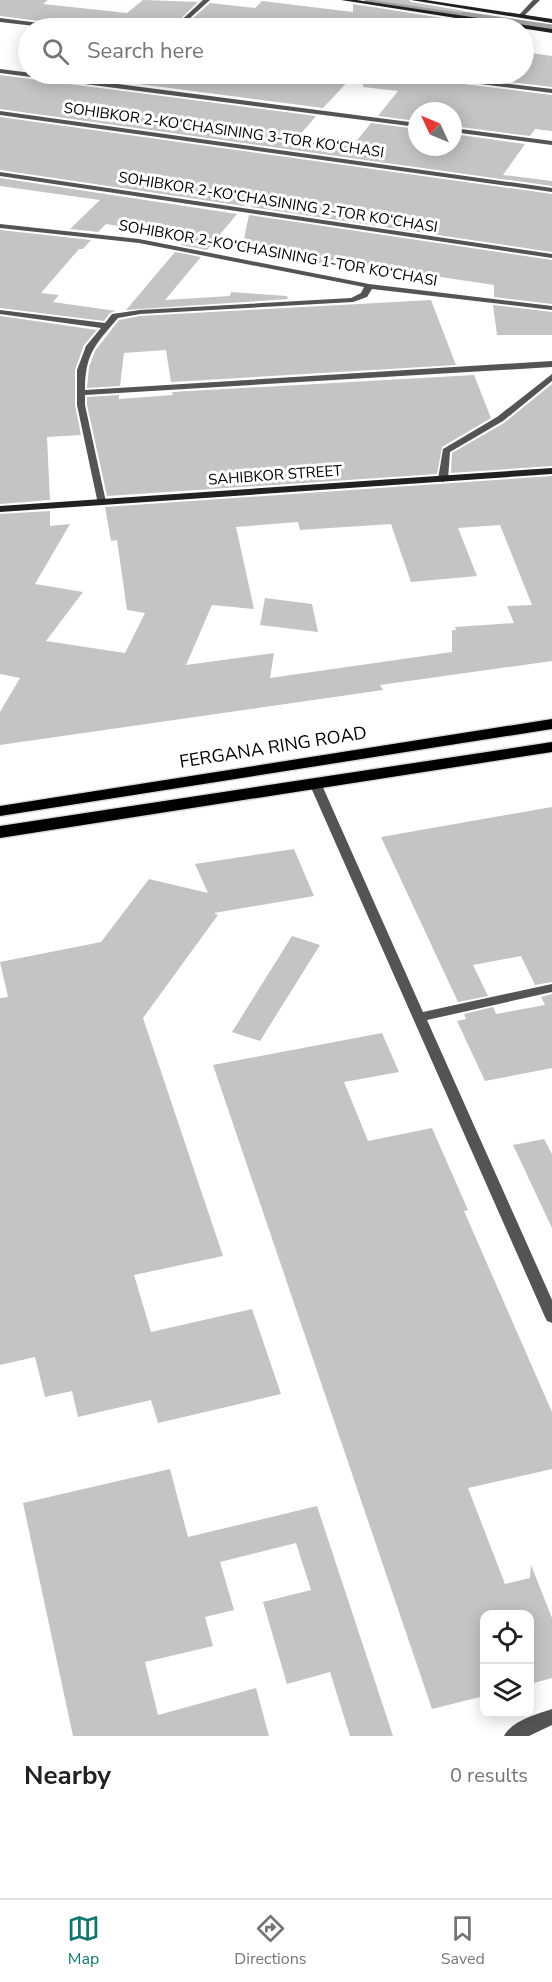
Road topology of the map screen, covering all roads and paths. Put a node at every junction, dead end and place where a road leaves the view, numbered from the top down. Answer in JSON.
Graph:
{"nodes":[{"id":1,"x":207,"y":0,"type":"edge"},
{"id":2,"x":344,"y":0,"type":"edge"},
{"id":3,"x":414,"y":0,"type":"edge"},
{"id":4,"x":537,"y":0,"type":"edge"},
{"id":5,"x":521,"y":16,"type":"junction"},
{"id":6,"x":187,"y":18,"type":"edge"},
{"id":7,"x":465,"y":18,"type":"edge"},
{"id":8,"x":533,"y":18,"type":"edge"},
{"id":9,"x":534,"y":18,"type":"edge"},
{"id":10,"x":0,"y":20,"type":"edge"},
{"id":11,"x":552,"y":21,"type":"edge"},
{"id":12,"x":18,"y":22,"type":"edge"},
{"id":13,"x":534,"y":28,"type":"edge"},
{"id":14,"x":552,"y":31,"type":"edge"},
{"id":15,"x":0,"y":70,"type":"edge"},
{"id":16,"x":18,"y":73,"type":"edge"},
{"id":17,"x":98,"y":84,"type":"edge"},
{"id":18,"x":114,"y":84,"type":"edge"},
{"id":19,"x":496,"y":84,"type":"edge"},
{"id":20,"x":112,"y":86,"type":"junction"},
{"id":21,"x":552,"y":91,"type":"edge"},
{"id":22,"x":0,"y":113,"type":"edge"},
{"id":23,"x":408,"y":124,"type":"edge"},
{"id":24,"x":462,"y":131,"type":"edge"},
{"id":25,"x":552,"y":143,"type":"edge"},
{"id":26,"x":0,"y":174,"type":"edge"},
{"id":27,"x":552,"y":190,"type":"edge"},
{"id":28,"x":0,"y":226,"type":"edge"},
{"id":29,"x":552,"y":256,"type":"edge"},
{"id":30,"x":369,"y":286,"type":"junction"},
{"id":31,"x":552,"y":308,"type":"edge"},
{"id":32,"x":0,"y":312,"type":"edge"},
{"id":33,"x":108,"y":326,"type":"junction"},
{"id":34,"x":552,"y":364,"type":"edge"},
{"id":35,"x":552,"y":377,"type":"edge"},
{"id":36,"x":81,"y":393,"type":"junction"},
{"id":37,"x":552,"y":471,"type":"edge"},
{"id":38,"x":443,"y":479,"type":"junction"},
{"id":39,"x":101,"y":502,"type":"junction"},
{"id":40,"x":0,"y":509,"type":"edge"},
{"id":41,"x":552,"y":723,"type":"edge"},
{"id":42,"x":552,"y":747,"type":"edge"},
{"id":43,"x":315,"y":783,"type":"junction"},
{"id":44,"x":0,"y":811,"type":"edge"},
{"id":45,"x":0,"y":832,"type":"edge"},
{"id":46,"x":552,"y":988,"type":"edge"},
{"id":47,"x":420,"y":1017,"type":"junction"},
{"id":48,"x":552,"y":1317,"type":"edge"},
{"id":49,"x":552,"y":1717,"type":"edge"},
{"id":50,"x":513,"y":1736,"type":"edge"}],
"edges":[{"from":1,"to":6,"type":"street"},
{"from":2,"to":7,"type":"street"},
{"from":3,"to":5,"type":"street"},
{"from":4,"to":5,"type":"street"},
{"from":5,"to":8,"type":"street"},
{"from":9,"to":11,"type":"street"},
{"from":10,"to":12,"type":"street"},
{"from":13,"to":14,"type":"street"},
{"from":15,"to":16,"type":"street"},
{"from":17,"to":20,"type":"street"},
{"from":18,"to":20,"type":"street"},
{"from":19,"to":21,"type":"street"},
{"from":20,"to":23,"type":"street"},
{"from":22,"to":27,"type":"street","name":"SOHIBKOR 2-KO‘CHASINING 3-TOR KO‘CHASI"},
{"from":24,"to":25,"type":"street"},
{"from":26,"to":29,"type":"street","name":"SOHIBKOR 2-KO‘CHASINING 2-TOR KO‘CHASI"},
{"from":28,"to":30,"type":"street","name":"SOHIBKOR 2-KO‘CHASINING 1-TOR KO‘CHASI"},
{"from":30,"to":31,"type":"street","name":"SOHIBKOR 2-KO‘CHASINING 1-TOR KO‘CHASI"},
{"from":30,"to":33,"type":"street"},
{"from":32,"to":33,"type":"street"},
{"from":33,"to":36,"type":"street"},
{"from":34,"to":36,"type":"street"},
{"from":35,"to":38,"type":"street"},
{"from":36,"to":39,"type":"street"},
{"from":37,"to":38,"type":"street","name":"SAHIBKOR STREET"},
{"from":38,"to":39,"type":"street","name":"SAHIBKOR STREET"},
{"from":39,"to":40,"type":"street","name":"SAHIBKOR STREET"},
{"from":41,"to":44,"type":"highway","name":"FERGANA RING ROAD"},
{"from":42,"to":43,"type":"highway"},
{"from":43,"to":45,"type":"highway"},
{"from":43,"to":47,"type":"street"},
{"from":46,"to":47,"type":"street"},
{"from":47,"to":48,"type":"street"},
{"from":49,"to":50,"type":"street"}]}
